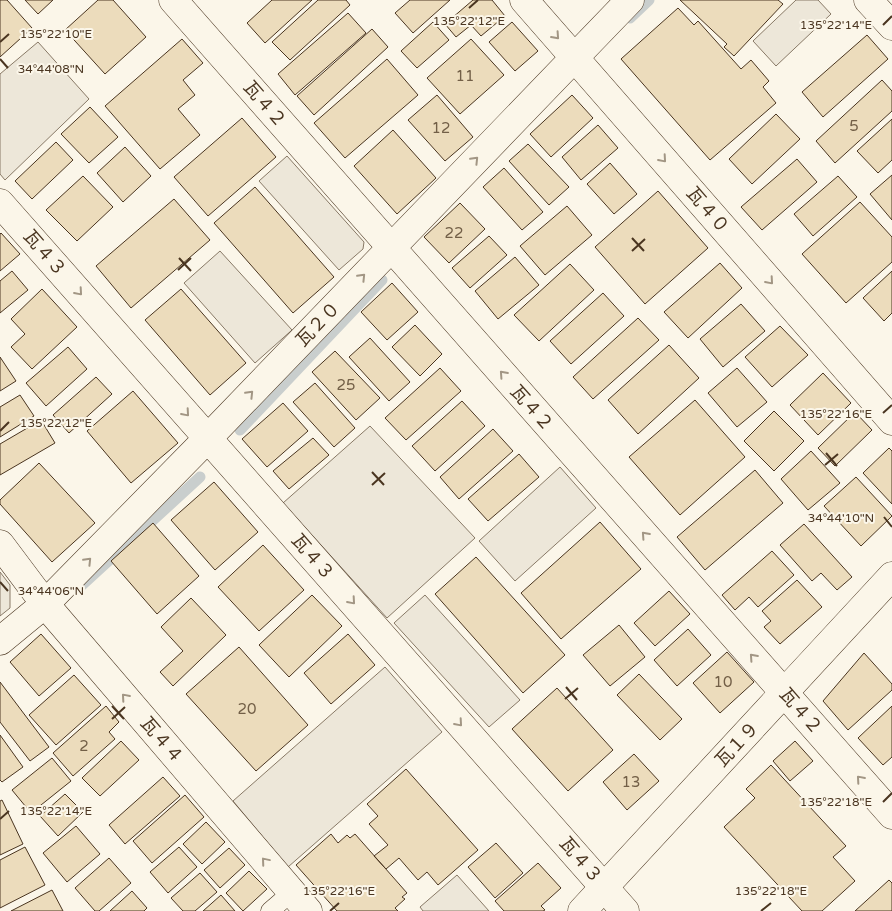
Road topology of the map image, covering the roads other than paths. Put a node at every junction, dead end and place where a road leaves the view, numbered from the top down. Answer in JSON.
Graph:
{"nodes":[{"id":1,"x":173,"y":0,"type":"edge"},
{"id":2,"x":524,"y":0,"type":"edge"},
{"id":3,"x":630,"y":0,"type":"edge"},
{"id":4,"x":868,"y":0,"type":"edge"},
{"id":5,"x":892,"y":26,"type":"edge"},
{"id":6,"x":574,"y":57,"type":"junction"},
{"id":7,"x":0,"y":203,"type":"edge"},
{"id":8,"x":391,"y":248,"type":"junction"},
{"id":9,"x":892,"y":421,"type":"edge"},
{"id":10,"x":208,"y":438,"type":"junction"},
{"id":11,"x":0,"y":544,"type":"edge"},
{"id":12,"x":892,"y":576,"type":"edge"},
{"id":13,"x":45,"y":604,"type":"junction"},
{"id":14,"x":0,"y":641,"type":"edge"},
{"id":15,"x":785,"y":693,"type":"junction"},
{"id":16,"x":892,"y":816,"type":"edge"},
{"id":17,"x":604,"y":887,"type":"junction"},
{"id":18,"x":300,"y":902,"type":"edge"},
{"id":19,"x":270,"y":911,"type":"edge"},
{"id":20,"x":582,"y":911,"type":"edge"},
{"id":21,"x":625,"y":911,"type":"edge"}],
"edges":[{"from":1,"to":8,"type":"street","name":"瓦４２"},
{"from":2,"to":6,"type":"street","name":"瓦４０","one_way":true},
{"from":3,"to":6,"type":"street","name":"瓦２０"},
{"from":4,"to":5,"type":"street"},
{"from":8,"to":6,"type":"street","name":"瓦２０","one_way":true},
{"from":6,"to":9,"type":"street","name":"瓦４０","one_way":true},
{"from":7,"to":10,"type":"street","name":"瓦４３","one_way":true},
{"from":10,"to":8,"type":"street","name":"瓦２０","one_way":true},
{"from":15,"to":8,"type":"street","name":"瓦４２","one_way":true},
{"from":13,"to":10,"type":"street","name":"瓦２０","one_way":true},
{"from":10,"to":17,"type":"street","name":"瓦４３","one_way":true},
{"from":11,"to":13,"type":"street","name":"瓦４４"},
{"from":12,"to":15,"type":"street","name":"瓦１９"},
{"from":13,"to":14,"type":"street","name":"瓦２０"},
{"from":18,"to":13,"type":"street","name":"瓦４４","one_way":true},
{"from":16,"to":15,"type":"street","name":"瓦４２","one_way":true},
{"from":15,"to":17,"type":"street","name":"瓦１９"},
{"from":17,"to":20,"type":"street","name":"瓦１９"},
{"from":17,"to":21,"type":"street","name":"瓦４３"},
{"from":18,"to":19,"type":"lane"}]}
